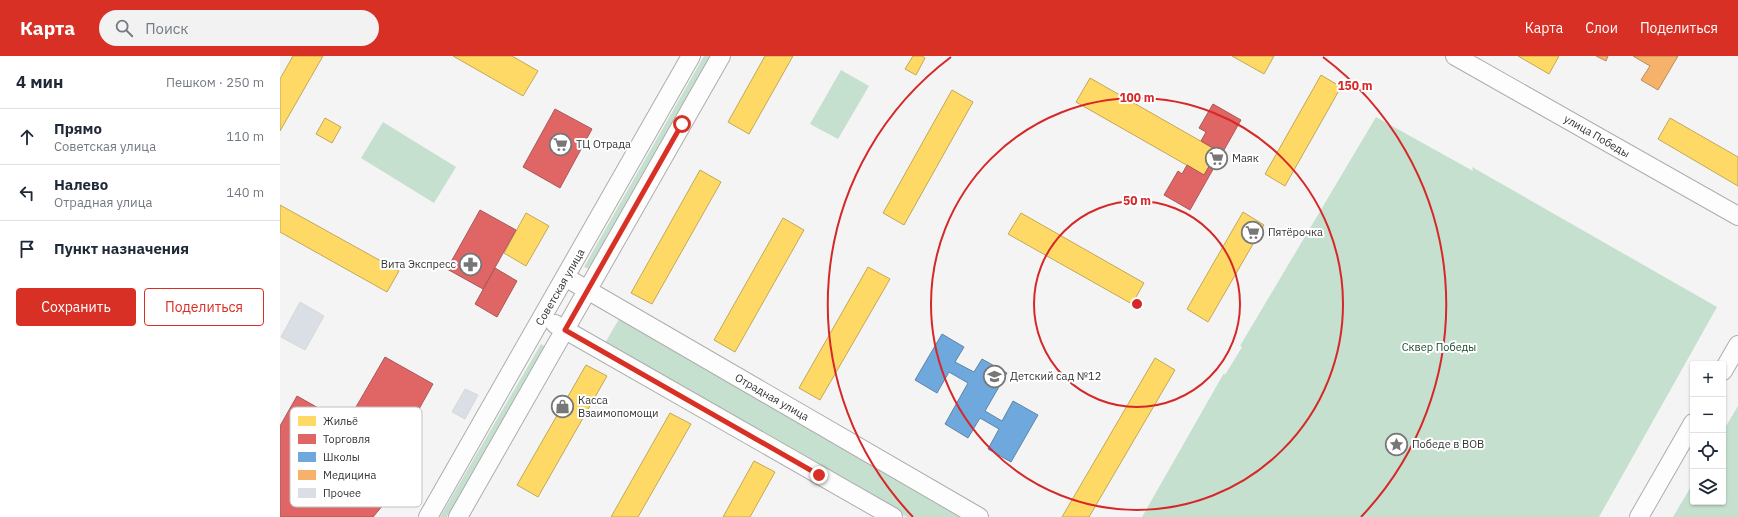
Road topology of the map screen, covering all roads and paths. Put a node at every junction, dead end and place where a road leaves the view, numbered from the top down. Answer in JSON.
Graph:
{"nodes":[{"id":1,"x":691,"y":56,"type":"edge"},
{"id":2,"x":721,"y":56,"type":"edge"},
{"id":3,"x":1455,"y":56,"type":"edge"},
{"id":4,"x":1738,"y":216,"type":"edge"},
{"id":5,"x":565,"y":277,"type":"junction"},
{"id":6,"x":588,"y":290,"type":"junction"},
{"id":7,"x":542,"y":317,"type":"junction"},
{"id":8,"x":565,"y":330,"type":"junction"},
{"id":9,"x":1738,"y":345,"type":"edge"},
{"id":10,"x":1726,"y":366,"type":"edge"},
{"id":11,"x":1690,"y":428,"type":"edge"},
{"id":12,"x":428,"y":517,"type":"edge"},
{"id":13,"x":458,"y":517,"type":"edge"},
{"id":14,"x":893,"y":517,"type":"edge"},
{"id":15,"x":979,"y":517,"type":"edge"},
{"id":16,"x":1639,"y":517,"type":"edge"}],
"edges":[{"from":1,"to":5,"type":"street","name":"Советская улица"},
{"from":2,"to":6,"type":"street"},
{"from":3,"to":4,"type":"street","name":"улица Победы"},
{"from":5,"to":6,"type":"street","name":"Отрадная улица"},
{"from":5,"to":7,"type":"street","name":"Советская улица"},
{"from":6,"to":8,"type":"street"},
{"from":6,"to":15,"type":"street","name":"Отрадная улица"},
{"from":7,"to":8,"type":"street"},
{"from":7,"to":12,"type":"street","name":"Советская улица"},
{"from":8,"to":13,"type":"street"},
{"from":8,"to":14,"type":"street"},
{"from":9,"to":10,"type":"street"},
{"from":11,"to":16,"type":"street"}]}
